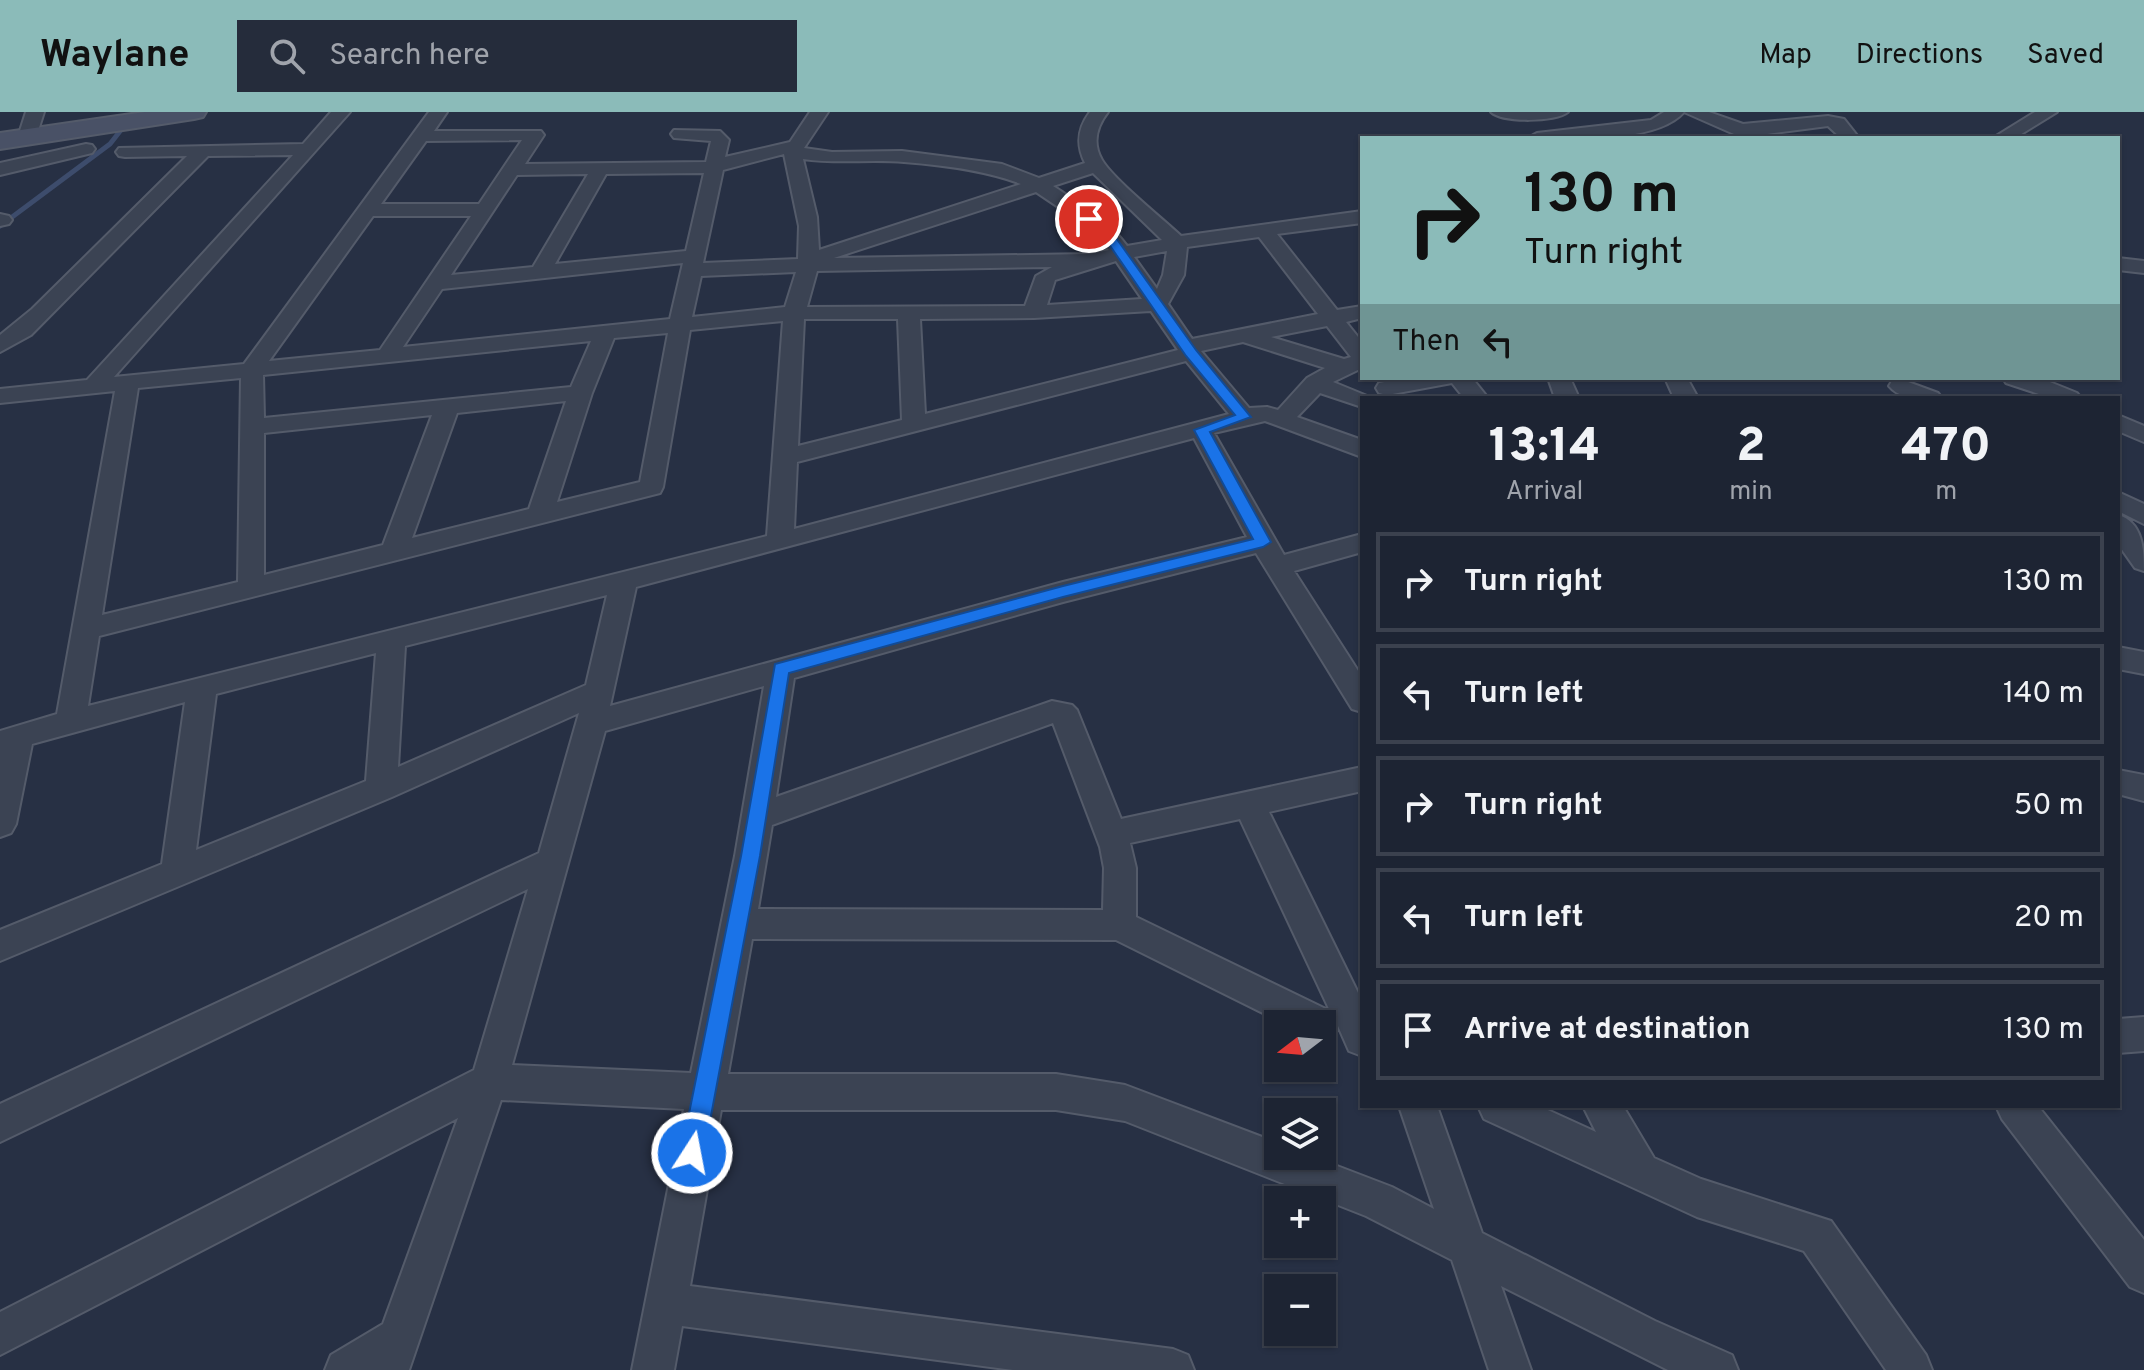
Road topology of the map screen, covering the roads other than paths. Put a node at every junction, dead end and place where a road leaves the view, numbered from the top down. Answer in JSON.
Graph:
{"nodes":[{"id":1,"x":35,"y":112,"type":"edge"},
{"id":2,"x":194,"y":112,"type":"edge"},
{"id":3,"x":341,"y":112,"type":"edge"},
{"id":4,"x":438,"y":112,"type":"edge"},
{"id":5,"x":819,"y":112,"type":"edge"},
{"id":6,"x":1099,"y":112,"type":"edge"},
{"id":7,"x":1500,"y":112,"type":"edge"},
{"id":8,"x":1559,"y":112,"type":"edge"},
{"id":9,"x":1676,"y":112,"type":"edge"},
{"id":10,"x":1693,"y":112,"type":"edge"},
{"id":11,"x":1784,"y":112,"type":"edge"},
{"id":12,"x":2048,"y":112,"type":"edge"},
{"id":13,"x":1821,"y":117,"type":"edge"},
{"id":14,"x":1763,"y":127,"type":"junction"},
{"id":15,"x":680,"y":134,"type":"dead end"},
{"id":16,"x":1745,"y":134,"type":"edge"},
{"id":17,"x":421,"y":136,"type":"junction"},
{"id":18,"x":1565,"y":136,"type":"edge"},
{"id":19,"x":1848,"y":136,"type":"edge"},
{"id":20,"x":2006,"y":136,"type":"edge"},
{"id":21,"x":27,"y":137,"type":"junction"},
{"id":22,"x":0,"y":141,"type":"edge"},
{"id":23,"x":86,"y":149,"type":"dead end"},
{"id":24,"x":307,"y":149,"type":"junction"},
{"id":25,"x":794,"y":150,"type":"junction"},
{"id":26,"x":125,"y":152,"type":"dead end"},
{"id":27,"x":202,"y":152,"type":"junction"},
{"id":28,"x":1096,"y":166,"type":"junction"},
{"id":29,"x":713,"y":167,"type":"junction"},
{"id":30,"x":0,"y":169,"type":"edge"},
{"id":31,"x":600,"y":169,"type":"junction"},
{"id":32,"x":512,"y":170,"type":"junction"},
{"id":33,"x":1037,"y":184,"type":"junction"},
{"id":34,"x":367,"y":210,"type":"junction"},
{"id":35,"x":485,"y":210,"type":"junction"},
{"id":36,"x":1359,"y":220,"type":"edge"},
{"id":37,"x":1264,"y":230,"type":"junction"},
{"id":38,"x":1177,"y":243,"type":"junction"},
{"id":39,"x":1122,"y":254,"type":"junction"},
{"id":40,"x":1089,"y":260,"type":"junction"},
{"id":41,"x":808,"y":261,"type":"junction"},
{"id":42,"x":693,"y":263,"type":"junction"},
{"id":43,"x":2120,"y":264,"type":"edge"},
{"id":44,"x":2144,"y":267,"type":"edge"},
{"id":45,"x":539,"y":274,"type":"junction"},
{"id":46,"x":436,"y":283,"type":"junction"},
{"id":47,"x":1157,"y":304,"type":"junction"},
{"id":48,"x":1034,"y":312,"type":"junction"},
{"id":49,"x":1360,"y":312,"type":"edge"},
{"id":50,"x":794,"y":313,"type":"junction"},
{"id":51,"x":909,"y":313,"type":"junction"},
{"id":52,"x":1331,"y":319,"type":"junction"},
{"id":53,"x":680,"y":324,"type":"junction"},
{"id":54,"x":605,"y":333,"type":"junction"},
{"id":55,"x":1246,"y":336,"type":"junction"},
{"id":56,"x":0,"y":345,"type":"edge"},
{"id":57,"x":1189,"y":350,"type":"junction"},
{"id":58,"x":387,"y":355,"type":"junction"},
{"id":59,"x":1356,"y":362,"type":"edge"},
{"id":60,"x":252,"y":369,"type":"junction"},
{"id":61,"x":1435,"y":380,"type":"edge"},
{"id":62,"x":1462,"y":380,"type":"edge"},
{"id":63,"x":2023,"y":380,"type":"edge"},
{"id":64,"x":128,"y":381,"type":"junction"},
{"id":65,"x":1315,"y":383,"type":"junction"},
{"id":66,"x":95,"y":385,"type":"junction"},
{"id":67,"x":1901,"y":387,"type":"edge"},
{"id":68,"x":1387,"y":388,"type":"edge"},
{"id":69,"x":580,"y":393,"type":"junction"},
{"id":70,"x":0,"y":396,"type":"edge"},
{"id":71,"x":1474,"y":396,"type":"edge"},
{"id":72,"x":1925,"y":396,"type":"edge"},
{"id":73,"x":2065,"y":396,"type":"edge"},
{"id":74,"x":1360,"y":399,"type":"edge"},
{"id":75,"x":447,"y":407,"type":"junction"},
{"id":76,"x":1244,"y":417,"type":"junction"},
{"id":77,"x":1282,"y":420,"type":"junction"},
{"id":78,"x":2120,"y":423,"type":"edge"},
{"id":79,"x":914,"y":425,"type":"junction"},
{"id":80,"x":252,"y":427,"type":"junction"},
{"id":81,"x":1201,"y":430,"type":"junction"},
{"id":82,"x":2144,"y":435,"type":"edge"},
{"id":83,"x":1360,"y":448,"type":"edge"},
{"id":84,"x":785,"y":457,"type":"junction"},
{"id":85,"x":2120,"y":501,"type":"edge"},
{"id":86,"x":540,"y":515,"type":"junction"},
{"id":87,"x":2144,"y":515,"type":"edge"},
{"id":88,"x":2120,"y":527,"type":"edge"},
{"id":89,"x":780,"y":542,"type":"junction"},
{"id":90,"x":1263,"y":542,"type":"junction"},
{"id":91,"x":1360,"y":544,"type":"edge"},
{"id":92,"x":394,"y":552,"type":"junction"},
{"id":93,"x":2144,"y":562,"type":"edge"},
{"id":94,"x":1278,"y":566,"type":"junction"},
{"id":95,"x":624,"y":581,"type":"junction"},
{"id":96,"x":251,"y":588,"type":"junction"},
{"id":97,"x":88,"y":629,"type":"junction"},
{"id":98,"x":391,"y":639,"type":"junction"},
{"id":99,"x":1349,"y":656,"type":"edge"},
{"id":100,"x":2120,"y":658,"type":"edge"},
{"id":101,"x":2144,"y":663,"type":"edge"},
{"id":102,"x":781,"y":669,"type":"junction"},
{"id":103,"x":202,"y":686,"type":"junction"},
{"id":104,"x":1360,"y":694,"type":"edge"},
{"id":105,"x":595,"y":707,"type":"junction"},
{"id":106,"x":71,"y":721,"type":"junction"},
{"id":107,"x":10,"y":740,"type":"edge"},
{"id":108,"x":1360,"y":779,"type":"edge"},
{"id":109,"x":2120,"y":782,"type":"edge"},
{"id":110,"x":381,"y":788,"type":"junction"},
{"id":111,"x":2144,"y":788,"type":"edge"},
{"id":112,"x":1249,"y":804,"type":"junction"},
{"id":113,"x":757,"y":817,"type":"junction"},
{"id":114,"x":0,"y":824,"type":"edge"},
{"id":115,"x":1111,"y":834,"type":"junction"},
{"id":116,"x":550,"y":863,"type":"junction"},
{"id":117,"x":177,"y":873,"type":"junction"},
{"id":118,"x":738,"y":924,"type":"junction"},
{"id":119,"x":1119,"y":925,"type":"junction"},
{"id":120,"x":0,"y":946,"type":"edge"},
{"id":121,"x":1293,"y":1010,"type":"edge"},
{"id":122,"x":1336,"y":1030,"type":"edge"},
{"id":123,"x":2144,"y":1034,"type":"edge"},
{"id":124,"x":2120,"y":1036,"type":"edge"},
{"id":125,"x":1360,"y":1038,"type":"edge"},
{"id":126,"x":1360,"y":1041,"type":"edge"},
{"id":127,"x":489,"y":1082,"type":"junction"},
{"id":128,"x":704,"y":1092,"type":"junction"},
{"id":129,"x":1419,"y":1108,"type":"edge"},
{"id":130,"x":1501,"y":1108,"type":"edge"},
{"id":131,"x":1603,"y":1108,"type":"edge"},
{"id":132,"x":2017,"y":1108,"type":"edge"},
{"id":133,"x":0,"y":1123,"type":"edge"},
{"id":134,"x":1640,"y":1171,"type":"junction"},
{"id":135,"x":1469,"y":1248,"type":"junction"},
{"id":136,"x":2144,"y":1273,"type":"edge"},
{"id":137,"x":665,"y":1303,"type":"junction"},
{"id":138,"x":0,"y":1334,"type":"edge"},
{"id":139,"x":394,"y":1354,"type":"edge"},
{"id":140,"x":950,"y":1356,"type":"edge"},
{"id":141,"x":346,"y":1370,"type":"edge"},
{"id":142,"x":653,"y":1370,"type":"edge"},
{"id":143,"x":1173,"y":1370,"type":"edge"},
{"id":144,"x":1510,"y":1370,"type":"edge"},
{"id":145,"x":1717,"y":1370,"type":"edge"},
{"id":146,"x":1911,"y":1370,"type":"edge"}],
"edges":[{"from":1,"to":21,"type":"street"},
{"from":2,"to":21,"type":"street"},
{"from":3,"to":24,"type":"street"},
{"from":4,"to":17,"type":"street"},
{"from":5,"to":25,"type":"street"},
{"from":6,"to":28,"type":"street"},
{"from":7,"to":8,"type":"street"},
{"from":9,"to":18,"type":"street"},
{"from":10,"to":16,"type":"street"},
{"from":11,"to":14,"type":"street"},
{"from":12,"to":20,"type":"street"},
{"from":13,"to":14,"type":"street"},
{"from":13,"to":19,"type":"street"},
{"from":14,"to":16,"type":"street"},
{"from":15,"to":29,"type":"street"},
{"from":17,"to":32,"type":"street"},
{"from":17,"to":34,"type":"street"},
{"from":21,"to":22,"type":"street"},
{"from":23,"to":30,"type":"street"},
{"from":24,"to":27,"type":"street"},
{"from":24,"to":66,"type":"street"},
{"from":25,"to":29,"type":"street"},
{"from":25,"to":33,"type":"street"},
{"from":25,"to":41,"type":"street"},
{"from":26,"to":27,"type":"street"},
{"from":27,"to":56,"type":"street"},
{"from":28,"to":33,"type":"street"},
{"from":28,"to":38,"type":"street"},
{"from":29,"to":31,"type":"street"},
{"from":29,"to":42,"type":"street"},
{"from":31,"to":32,"type":"street"},
{"from":31,"to":45,"type":"street"},
{"from":32,"to":35,"type":"street"},
{"from":33,"to":39,"type":"street"},
{"from":33,"to":41,"type":"street"},
{"from":34,"to":35,"type":"street"},
{"from":34,"to":60,"type":"street"},
{"from":35,"to":46,"type":"street"},
{"from":36,"to":37,"type":"street"},
{"from":37,"to":38,"type":"street"},
{"from":37,"to":52,"type":"street"},
{"from":38,"to":39,"type":"street"},
{"from":38,"to":47,"type":"street"},
{"from":39,"to":40,"type":"street"},
{"from":39,"to":47,"type":"street"},
{"from":40,"to":41,"type":"street"},
{"from":40,"to":48,"type":"street"},
{"from":41,"to":42,"type":"street"},
{"from":41,"to":50,"type":"street"},
{"from":42,"to":45,"type":"street"},
{"from":42,"to":53,"type":"street"},
{"from":43,"to":44,"type":"street"},
{"from":45,"to":46,"type":"street"},
{"from":46,"to":58,"type":"street"},
{"from":47,"to":48,"type":"street"},
{"from":47,"to":57,"type":"street"},
{"from":48,"to":51,"type":"street"},
{"from":49,"to":52,"type":"street"},
{"from":50,"to":51,"type":"street"},
{"from":50,"to":53,"type":"street"},
{"from":50,"to":84,"type":"street"},
{"from":51,"to":79,"type":"street"},
{"from":52,"to":55,"type":"street"},
{"from":52,"to":59,"type":"street"},
{"from":53,"to":54,"type":"street"},
{"from":53,"to":86,"type":"street"},
{"from":54,"to":58,"type":"street"},
{"from":54,"to":69,"type":"street"},
{"from":55,"to":57,"type":"street"},
{"from":55,"to":59,"type":"street"},
{"from":57,"to":76,"type":"street"},
{"from":57,"to":79,"type":"street"},
{"from":58,"to":60,"type":"street"},
{"from":59,"to":65,"type":"street"},
{"from":60,"to":64,"type":"street"},
{"from":60,"to":80,"type":"street"},
{"from":61,"to":68,"type":"street"},
{"from":62,"to":71,"type":"street"},
{"from":63,"to":73,"type":"street"},
{"from":64,"to":66,"type":"street"},
{"from":64,"to":97,"type":"street"},
{"from":65,"to":74,"type":"street"},
{"from":65,"to":77,"type":"street"},
{"from":66,"to":70,"type":"street"},
{"from":67,"to":72,"type":"street"},
{"from":69,"to":75,"type":"street"},
{"from":69,"to":86,"type":"street"},
{"from":75,"to":80,"type":"street"},
{"from":75,"to":92,"type":"street"},
{"from":76,"to":77,"type":"street"},
{"from":76,"to":81,"type":"street"},
{"from":77,"to":83,"type":"street"},
{"from":78,"to":82,"type":"street"},
{"from":79,"to":84,"type":"street"},
{"from":80,"to":96,"type":"street"},
{"from":81,"to":89,"type":"street"},
{"from":81,"to":90,"type":"street"},
{"from":84,"to":89,"type":"street"},
{"from":85,"to":87,"type":"street"},
{"from":86,"to":92,"type":"street"},
{"from":88,"to":93,"type":"street"},
{"from":89,"to":95,"type":"street"},
{"from":90,"to":94,"type":"street"},
{"from":90,"to":102,"type":"street"},
{"from":91,"to":94,"type":"street"},
{"from":92,"to":96,"type":"street"},
{"from":94,"to":99,"type":"street"},
{"from":95,"to":98,"type":"street"},
{"from":95,"to":105,"type":"street"},
{"from":96,"to":97,"type":"street"},
{"from":97,"to":106,"type":"street"},
{"from":98,"to":103,"type":"street"},
{"from":98,"to":110,"type":"street"},
{"from":99,"to":104,"type":"street"},
{"from":100,"to":101,"type":"street"},
{"from":102,"to":105,"type":"street"},
{"from":102,"to":113,"type":"street"},
{"from":103,"to":106,"type":"street"},
{"from":103,"to":117,"type":"street"},
{"from":105,"to":110,"type":"street"},
{"from":105,"to":116,"type":"street"},
{"from":106,"to":107,"type":"street"},
{"from":107,"to":114,"type":"street"},
{"from":108,"to":112,"type":"street"},
{"from":109,"to":111,"type":"street"},
{"from":110,"to":117,"type":"street"},
{"from":112,"to":115,"type":"street"},
{"from":112,"to":125,"type":"street"},
{"from":113,"to":115,"type":"street"},
{"from":113,"to":118,"type":"street"},
{"from":115,"to":119,"type":"street"},
{"from":116,"to":127,"type":"street"},
{"from":116,"to":133,"type":"street"},
{"from":117,"to":120,"type":"street"},
{"from":118,"to":119,"type":"street"},
{"from":118,"to":128,"type":"street"},
{"from":119,"to":121,"type":"street"},
{"from":122,"to":126,"type":"street"},
{"from":123,"to":124,"type":"street"},
{"from":127,"to":128,"type":"street"},
{"from":127,"to":138,"type":"street"},
{"from":127,"to":139,"type":"street"},
{"from":128,"to":135,"type":"street"},
{"from":128,"to":137,"type":"street"},
{"from":129,"to":135,"type":"street"},
{"from":130,"to":134,"type":"street"},
{"from":131,"to":134,"type":"street"},
{"from":132,"to":136,"type":"street"},
{"from":134,"to":146,"type":"street"},
{"from":135,"to":144,"type":"street"},
{"from":135,"to":145,"type":"street"},
{"from":137,"to":140,"type":"street"},
{"from":137,"to":142,"type":"street"},
{"from":139,"to":141,"type":"street"},
{"from":140,"to":143,"type":"street"}]}
